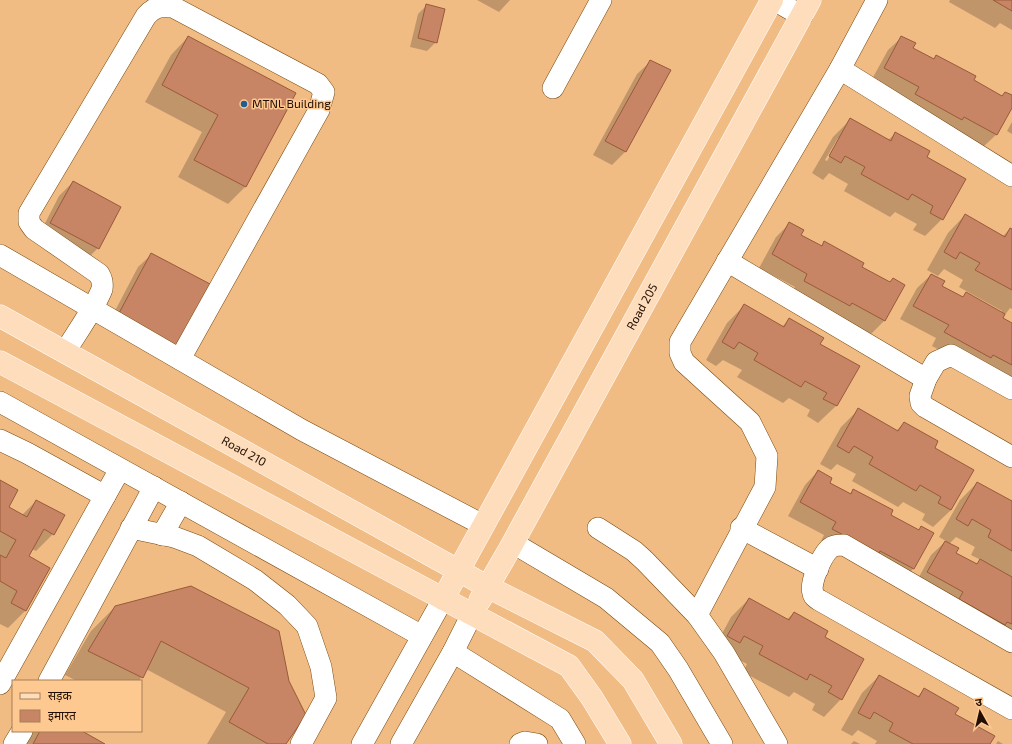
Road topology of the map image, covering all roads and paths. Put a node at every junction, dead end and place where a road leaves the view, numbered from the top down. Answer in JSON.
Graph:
{"nodes":[{"id":1,"x":601,"y":0,"type":"edge"},
{"id":2,"x":773,"y":0,"type":"edge"},
{"id":3,"x":877,"y":0,"type":"edge"},
{"id":4,"x":806,"y":8,"type":"edge"},
{"id":5,"x":840,"y":69,"type":"junction"},
{"id":6,"x":553,"y":88,"type":"dead end"},
{"id":7,"x":1012,"y":176,"type":"edge"},
{"id":8,"x":0,"y":255,"type":"edge"},
{"id":9,"x":727,"y":261,"type":"junction"},
{"id":10,"x":92,"y":307,"type":"junction"},
{"id":11,"x":0,"y":316,"type":"edge"},
{"id":12,"x":65,"y":352,"type":"junction"},
{"id":13,"x":180,"y":359,"type":"junction"},
{"id":14,"x":0,"y":362,"type":"edge"},
{"id":15,"x":926,"y":379,"type":"junction"},
{"id":16,"x":1012,"y":389,"type":"edge"},
{"id":17,"x":0,"y":402,"type":"edge"},
{"id":18,"x":0,"y":440,"type":"edge"},
{"id":19,"x":1012,"y":457,"type":"edge"},
{"id":20,"x":120,"y":468,"type":"junction"},
{"id":21,"x":154,"y":487,"type":"junction"},
{"id":22,"x":105,"y":496,"type":"junction"},
{"id":23,"x":181,"y":502,"type":"junction"},
{"id":24,"x":483,"y":525,"type":"junction"},
{"id":25,"x":132,"y":528,"type":"junction"},
{"id":26,"x":598,"y":528,"type":"dead end"},
{"id":27,"x":742,"y":528,"type":"junction"},
{"id":28,"x":162,"y":535,"type":"junction"},
{"id":29,"x":513,"y":543,"type":"junction"},
{"id":30,"x":818,"y":568,"type":"junction"},
{"id":31,"x":458,"y":570,"type":"junction"},
{"id":32,"x":488,"y":587,"type":"junction"},
{"id":33,"x":443,"y":599,"type":"junction"},
{"id":34,"x":472,"y":614,"type":"junction"},
{"id":35,"x":697,"y":615,"type":"junction"},
{"id":36,"x":422,"y":636,"type":"junction"},
{"id":37,"x":1012,"y":642,"type":"edge"},
{"id":38,"x":453,"y":652,"type":"junction"},
{"id":39,"x":50,"y":680,"type":"edge"},
{"id":40,"x":0,"y":684,"type":"edge"},
{"id":41,"x":1012,"y":709,"type":"edge"},
{"id":42,"x":21,"y":732,"type":"edge"},
{"id":43,"x":14,"y":744,"type":"edge"},
{"id":44,"x":300,"y":744,"type":"edge"},
{"id":45,"x":362,"y":744,"type":"edge"},
{"id":46,"x":401,"y":744,"type":"edge"},
{"id":47,"x":520,"y":744,"type":"edge"},
{"id":48,"x":537,"y":744,"type":"edge"},
{"id":49,"x":575,"y":744,"type":"edge"},
{"id":50,"x":620,"y":744,"type":"edge"},
{"id":51,"x":671,"y":744,"type":"edge"},
{"id":52,"x":722,"y":744,"type":"edge"},
{"id":53,"x":777,"y":744,"type":"edge"}],
"edges":[{"from":1,"to":6,"type":"street"},
{"from":2,"to":4,"type":"street"},
{"from":2,"to":24,"type":"main road"},
{"from":3,"to":5,"type":"street"},
{"from":4,"to":29,"type":"main road","name":"Road 205"},
{"from":5,"to":7,"type":"street"},
{"from":5,"to":9,"type":"street"},
{"from":8,"to":10,"type":"street"},
{"from":9,"to":15,"type":"street"},
{"from":9,"to":27,"type":"street"},
{"from":10,"to":12,"type":"street"},
{"from":10,"to":13,"type":"street"},
{"from":10,"to":13,"type":"street"},
{"from":11,"to":12,"type":"main road","name":"Road 210"},
{"from":12,"to":31,"type":"main road","name":"Road 210"},
{"from":13,"to":24,"type":"street"},
{"from":14,"to":33,"type":"main road"},
{"from":15,"to":16,"type":"street"},
{"from":15,"to":19,"type":"street"},
{"from":17,"to":20,"type":"street"},
{"from":18,"to":22,"type":"street"},
{"from":20,"to":21,"type":"street"},
{"from":20,"to":22,"type":"street"},
{"from":21,"to":23,"type":"street"},
{"from":21,"to":25,"type":"street"},
{"from":22,"to":40,"type":"street"},
{"from":23,"to":28,"type":"street"},
{"from":23,"to":36,"type":"street"},
{"from":24,"to":31,"type":"main road"},
{"from":25,"to":28,"type":"street"},
{"from":25,"to":39,"type":"street"},
{"from":26,"to":35,"type":"street"},
{"from":27,"to":30,"type":"street"},
{"from":27,"to":35,"type":"street"},
{"from":28,"to":44,"type":"street"},
{"from":29,"to":32,"type":"main road","name":"Road 205"},
{"from":29,"to":52,"type":"street"},
{"from":30,"to":37,"type":"street"},
{"from":30,"to":41,"type":"street"},
{"from":31,"to":32,"type":"main road","name":"Road 210"},
{"from":31,"to":33,"type":"main road"},
{"from":32,"to":34,"type":"main road","name":"Road 205"},
{"from":32,"to":51,"type":"main road","name":"Road 210"},
{"from":33,"to":34,"type":"main road"},
{"from":33,"to":36,"type":"street"},
{"from":34,"to":38,"type":"street"},
{"from":34,"to":50,"type":"main road"},
{"from":35,"to":53,"type":"street"},
{"from":36,"to":45,"type":"street"},
{"from":38,"to":46,"type":"street"},
{"from":38,"to":49,"type":"street"},
{"from":42,"to":43,"type":"street"},
{"from":47,"to":48,"type":"street"}]}
